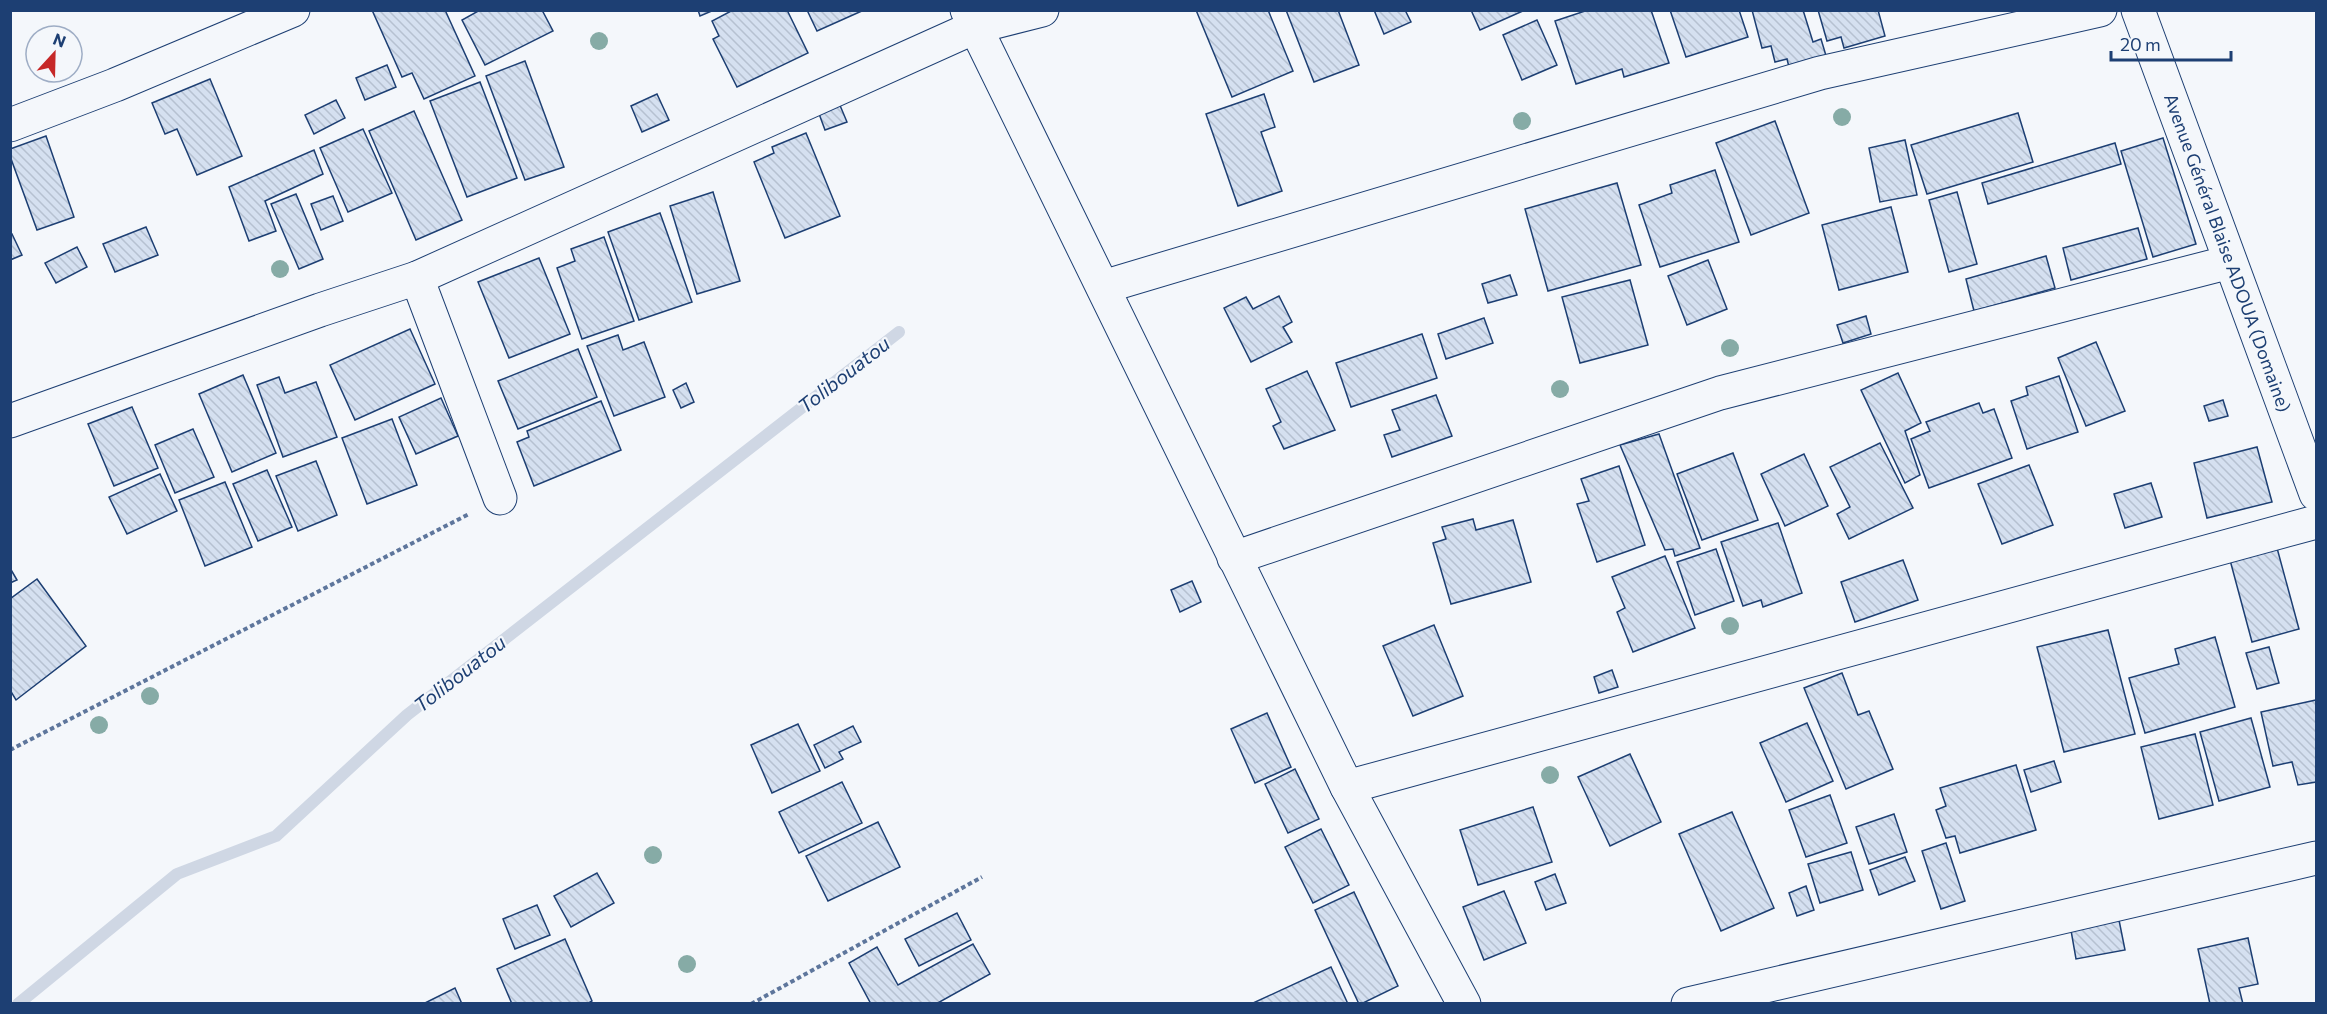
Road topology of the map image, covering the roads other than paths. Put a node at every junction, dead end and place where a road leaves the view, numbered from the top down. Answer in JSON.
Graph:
{"nodes":[{"id":1,"x":293,"y":10,"type":"edge"},
{"id":2,"x":1042,"y":10,"type":"edge"},
{"id":3,"x":2100,"y":10,"type":"edge"},
{"id":4,"x":2138,"y":10,"type":"edge"},
{"id":5,"x":971,"y":19,"type":"edge"},
{"id":6,"x":10,"y":125,"type":"edge"},
{"id":7,"x":2230,"y":262,"type":"junction"},
{"id":8,"x":417,"y":278,"type":"junction"},
{"id":9,"x":1103,"y":287,"type":"junction"},
{"id":10,"x":10,"y":421,"type":"edge"},
{"id":11,"x":2316,"y":494,"type":"edge"},
{"id":12,"x":500,"y":498,"type":"road end"},
{"id":13,"x":2316,"y":522,"type":"edge"},
{"id":14,"x":1234,"y":558,"type":"junction"},
{"id":15,"x":1347,"y":787,"type":"junction"},
{"id":16,"x":2316,"y":858,"type":"edge"},
{"id":17,"x":1461,"y":1002,"type":"edge"},
{"id":18,"x":1688,"y":1004,"type":"edge"}],
"edges":[{"from":1,"to":6,"type":"street"},
{"from":2,"to":5,"type":"street"},
{"from":3,"to":9,"type":"street"},
{"from":4,"to":7,"type":"street","name":"Avenue Général Blaise ADOUA (Domaine)"},
{"from":5,"to":8,"type":"street"},
{"from":5,"to":9,"type":"street"},
{"from":7,"to":11,"type":"street","name":"Avenue Général Blaise ADOUA (Domaine)"},
{"from":7,"to":14,"type":"street"},
{"from":8,"to":10,"type":"street"},
{"from":8,"to":12,"type":"street"},
{"from":9,"to":14,"type":"street"},
{"from":13,"to":15,"type":"street"},
{"from":14,"to":15,"type":"street"},
{"from":15,"to":17,"type":"street"},
{"from":16,"to":18,"type":"street"}]}
